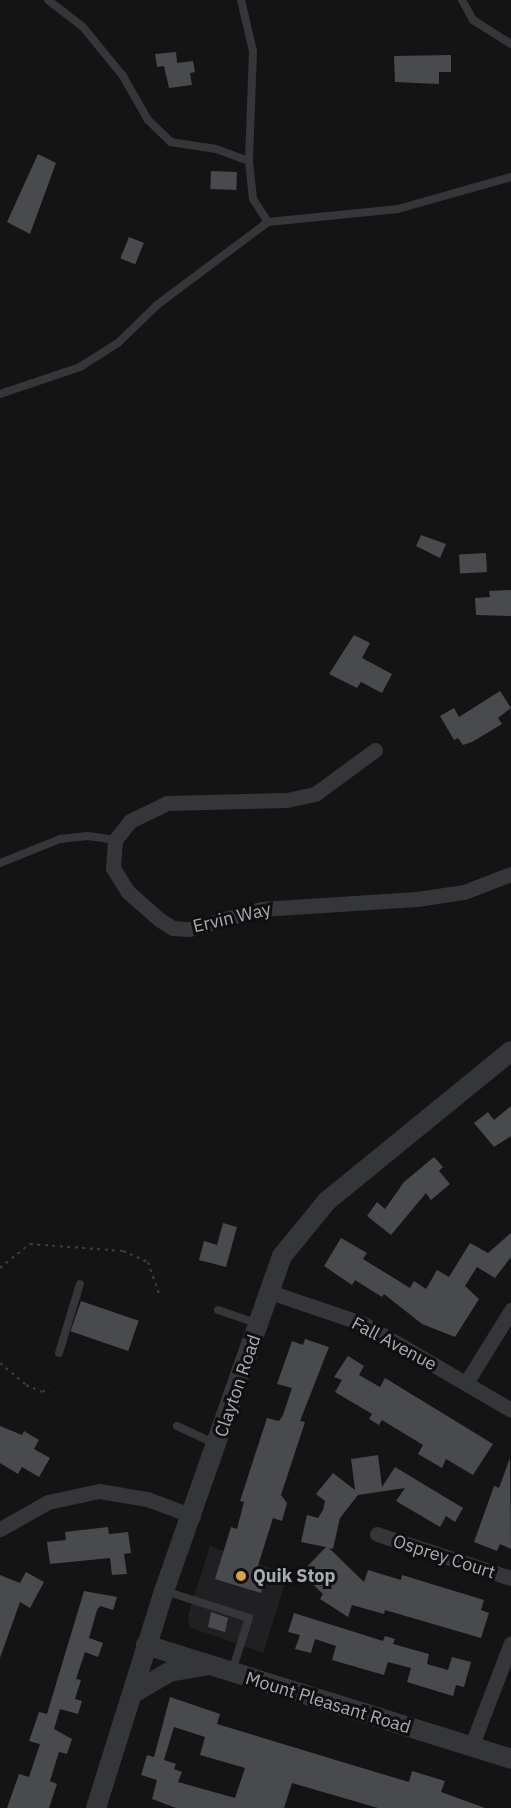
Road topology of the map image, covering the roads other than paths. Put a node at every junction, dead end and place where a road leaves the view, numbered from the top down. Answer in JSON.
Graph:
{"nodes":[{"id":1,"x":48,"y":0,"type":"edge"},
{"id":2,"x":241,"y":0,"type":"edge"},
{"id":3,"x":462,"y":0,"type":"edge"},
{"id":4,"x":511,"y":44,"type":"edge"},
{"id":5,"x":249,"y":161,"type":"junction"},
{"id":6,"x":511,"y":177,"type":"edge"},
{"id":7,"x":268,"y":222,"type":"junction"},
{"id":8,"x":0,"y":394,"type":"edge"},
{"id":9,"x":375,"y":750,"type":"dead end"},
{"id":10,"x":115,"y":840,"type":"junction"},
{"id":11,"x":0,"y":863,"type":"edge"},
{"id":12,"x":511,"y":874,"type":"edge"},
{"id":13,"x":511,"y":1051,"type":"edge"},
{"id":14,"x":80,"y":1284,"type":"dead end"},
{"id":15,"x":270,"y":1292,"type":"junction"},
{"id":16,"x":218,"y":1310,"type":"dead end"},
{"id":17,"x":511,"y":1310,"type":"edge"},
{"id":18,"x":259,"y":1324,"type":"junction"},
{"id":19,"x":59,"y":1353,"type":"dead end"},
{"id":20,"x":466,"y":1383,"type":"junction"},
{"id":21,"x":511,"y":1410,"type":"edge"},
{"id":22,"x":177,"y":1426,"type":"dead end"},
{"id":23,"x":217,"y":1444,"type":"junction"},
{"id":24,"x":193,"y":1516,"type":"junction"},
{"id":25,"x":1,"y":1527,"type":"edge"},
{"id":26,"x":377,"y":1534,"type":"dead end"},
{"id":27,"x":511,"y":1578,"type":"edge"},
{"id":28,"x":164,"y":1591,"type":"junction"},
{"id":29,"x":511,"y":1643,"type":"edge"},
{"id":30,"x":146,"y":1645,"type":"junction"},
{"id":31,"x":211,"y":1665,"type":"junction"},
{"id":32,"x":232,"y":1673,"type":"junction"},
{"id":33,"x":132,"y":1694,"type":"junction"},
{"id":34,"x":471,"y":1747,"type":"junction"},
{"id":35,"x":511,"y":1759,"type":"edge"},
{"id":36,"x":96,"y":1808,"type":"edge"}],
"edges":[{"from":1,"to":5,"type":"lane"},
{"from":2,"to":5,"type":"lane"},
{"from":3,"to":4,"type":"lane"},
{"from":5,"to":7,"type":"lane"},
{"from":6,"to":7,"type":"lane"},
{"from":7,"to":8,"type":"lane"},
{"from":9,"to":10,"type":"street"},
{"from":10,"to":11,"type":"lane"},
{"from":10,"to":12,"type":"street","name":"Ervin Way"},
{"from":13,"to":15,"type":"street","name":"Clayton Road"},
{"from":14,"to":19,"type":"lane"},
{"from":15,"to":18,"type":"street","name":"Clayton Road"},
{"from":15,"to":20,"type":"street","name":"Fall Avenue"},
{"from":16,"to":18,"type":"lane"},
{"from":17,"to":20,"type":"street"},
{"from":18,"to":23,"type":"street","name":"Clayton Road"},
{"from":20,"to":21,"type":"street","name":"Fall Avenue"},
{"from":22,"to":23,"type":"lane"},
{"from":23,"to":24,"type":"street","name":"Clayton Road"},
{"from":24,"to":25,"type":"street"},
{"from":24,"to":28,"type":"street","name":"Clayton Road"},
{"from":26,"to":27,"type":"street","name":"Osprey Court"},
{"from":28,"to":30,"type":"street","name":"Clayton Road"},
{"from":28,"to":32,"type":"lane"},
{"from":29,"to":34,"type":"street"},
{"from":30,"to":31,"type":"street","name":"Mount Pleasant Road"},
{"from":30,"to":33,"type":"street","name":"Clayton Road"},
{"from":31,"to":32,"type":"street","name":"Mount Pleasant Road"},
{"from":31,"to":33,"type":"street"},
{"from":32,"to":34,"type":"street","name":"Mount Pleasant Road"},
{"from":33,"to":36,"type":"street","name":"Clayton Road"},
{"from":34,"to":35,"type":"street","name":"Mount Pleasant Road"}]}
